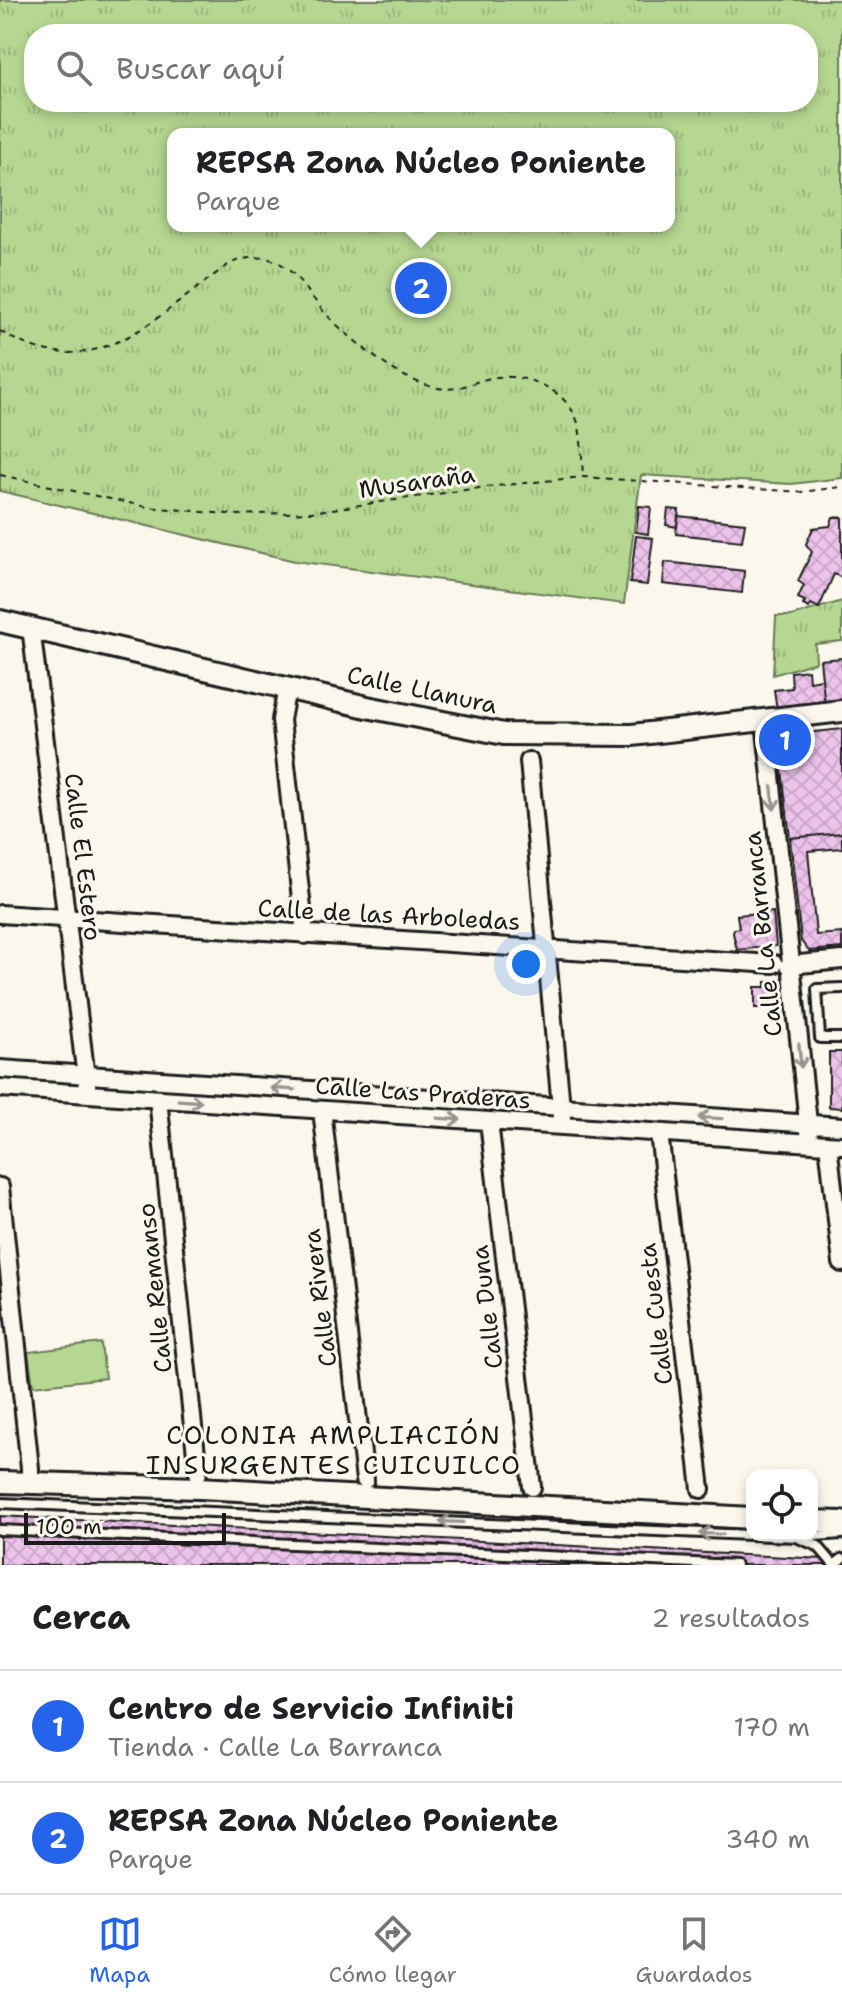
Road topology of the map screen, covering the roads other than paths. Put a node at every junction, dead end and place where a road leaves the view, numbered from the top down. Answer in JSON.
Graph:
{"nodes":[{"id":1,"x":0,"y":621,"type":"edge"},
{"id":2,"x":31,"y":627,"type":"junction"},
{"id":3,"x":287,"y":688,"type":"junction"},
{"id":4,"x":842,"y":711,"type":"edge"},
{"id":5,"x":765,"y":720,"type":"junction"},
{"id":6,"x":529,"y":761,"type":"dead end"},
{"id":7,"x":0,"y":914,"type":"edge"},
{"id":8,"x":67,"y":918,"type":"junction"},
{"id":9,"x":305,"y":935,"type":"junction"},
{"id":10,"x":547,"y":949,"type":"junction"},
{"id":11,"x":842,"y":960,"type":"edge"},
{"id":12,"x":782,"y":964,"type":"junction"},
{"id":13,"x":842,"y":988,"type":"edge"},
{"id":14,"x":842,"y":1038,"type":"edge"},
{"id":15,"x":0,"y":1069,"type":"edge"},
{"id":16,"x":86,"y":1075,"type":"junction"},
{"id":17,"x":0,"y":1088,"type":"edge"},
{"id":18,"x":88,"y":1094,"type":"junction"},
{"id":19,"x":158,"y":1099,"type":"junction"},
{"id":20,"x":561,"y":1109,"type":"junction"},
{"id":21,"x":322,"y":1110,"type":"junction"},
{"id":22,"x":489,"y":1122,"type":"junction"},
{"id":23,"x":807,"y":1124,"type":"junction"},
{"id":24,"x":842,"y":1126,"type":"edge"},
{"id":25,"x":563,"y":1127,"type":"junction"},
{"id":26,"x":659,"y":1133,"type":"junction"},
{"id":27,"x":811,"y":1143,"type":"junction"},
{"id":28,"x":835,"y":1144,"type":"edge"},
{"id":29,"x":0,"y":1187,"type":"edge"},
{"id":30,"x":842,"y":1263,"type":"edge"},
{"id":31,"x":198,"y":1473,"type":"dead end"},
{"id":32,"x":365,"y":1480,"type":"dead end"},
{"id":33,"x":0,"y":1482,"type":"edge"},
{"id":34,"x":30,"y":1484,"type":"junction"},
{"id":35,"x":532,"y":1487,"type":"dead end"},
{"id":36,"x":701,"y":1489,"type":"dead end"},
{"id":37,"x":0,"y":1503,"type":"edge"},
{"id":38,"x":746,"y":1518,"type":"edge"},
{"id":39,"x":818,"y":1521,"type":"edge"},
{"id":40,"x":842,"y":1522,"type":"edge"},
{"id":41,"x":0,"y":1530,"type":"edge"},
{"id":42,"x":842,"y":1534,"type":"edge"},
{"id":43,"x":746,"y":1535,"type":"edge"},
{"id":44,"x":818,"y":1536,"type":"edge"},
{"id":45,"x":806,"y":1541,"type":"edge"},
{"id":46,"x":842,"y":1559,"type":"edge"},
{"id":47,"x":736,"y":1565,"type":"edge"},
{"id":48,"x":834,"y":1565,"type":"edge"}],
"edges":[{"from":1,"to":2,"type":"street","name":"Calle Llanura"},
{"from":2,"to":3,"type":"street","name":"Calle Llanura"},
{"from":2,"to":8,"type":"street","name":"Calle El Estero"},
{"from":3,"to":5,"type":"street","name":"Calle Llanura"},
{"from":3,"to":9,"type":"street"},
{"from":4,"to":5,"type":"street","name":"Calle Llanura"},
{"from":5,"to":12,"type":"street","name":"Calle La Barranca","one_way":true},
{"from":6,"to":10,"type":"street"},
{"from":7,"to":8,"type":"street","name":"Calle de las Arboledas"},
{"from":8,"to":9,"type":"street","name":"Calle de las Arboledas"},
{"from":8,"to":16,"type":"street","name":"Calle El Estero"},
{"from":9,"to":10,"type":"street","name":"Calle de las Arboledas"},
{"from":10,"to":12,"type":"street","name":"Calle de las Arboledas"},
{"from":10,"to":20,"type":"street"},
{"from":11,"to":12,"type":"street","name":"Calle de las Arboledas"},
{"from":12,"to":23,"type":"street","name":"Calle La Barranca","one_way":true},
{"from":13,"to":14,"type":"lane"},
{"from":15,"to":16,"type":"street","name":"Calle Las Praderas"},
{"from":16,"to":18,"type":"street","name":"Calle El Estero"},
{"from":20,"to":16,"type":"street","name":"Calle Las Praderas","one_way":true},
{"from":17,"to":18,"type":"street","name":"Calle Las Praderas"},
{"from":18,"to":19,"type":"street","name":"Calle Las Praderas"},
{"from":19,"to":21,"type":"street","name":"Calle Las Praderas","one_way":true},
{"from":19,"to":31,"type":"street","name":"Calle Remanso"},
{"from":23,"to":20,"type":"street","name":"Calle Las Praderas","one_way":true},
{"from":20,"to":25,"type":"street"},
{"from":21,"to":22,"type":"street","name":"Calle Las Praderas","one_way":true},
{"from":21,"to":32,"type":"street","name":"Calle Rivera"},
{"from":22,"to":25,"type":"street","name":"Calle Las Praderas"},
{"from":22,"to":35,"type":"street","name":"Calle Duna"},
{"from":23,"to":24,"type":"street","name":"Calle Las Praderas"},
{"from":23,"to":27,"type":"street","name":"Calle La Barranca"},
{"from":25,"to":26,"type":"street","name":"Calle Las Praderas"},
{"from":26,"to":27,"type":"street","name":"Calle Las Praderas"},
{"from":26,"to":36,"type":"street","name":"Calle Cuesta"},
{"from":27,"to":28,"type":"street","name":"Calle Las Praderas"},
{"from":28,"to":30,"type":"street"},
{"from":29,"to":34,"type":"street"},
{"from":33,"to":34,"type":"street"},
{"from":34,"to":38,"type":"street"},
{"from":43,"to":37,"type":"lane","one_way":true},
{"from":39,"to":40,"type":"street"},
{"from":41,"to":47,"type":"lane"},
{"from":42,"to":44,"type":"lane"},
{"from":45,"to":48,"type":"lane"},
{"from":46,"to":48,"type":"lane"}]}
